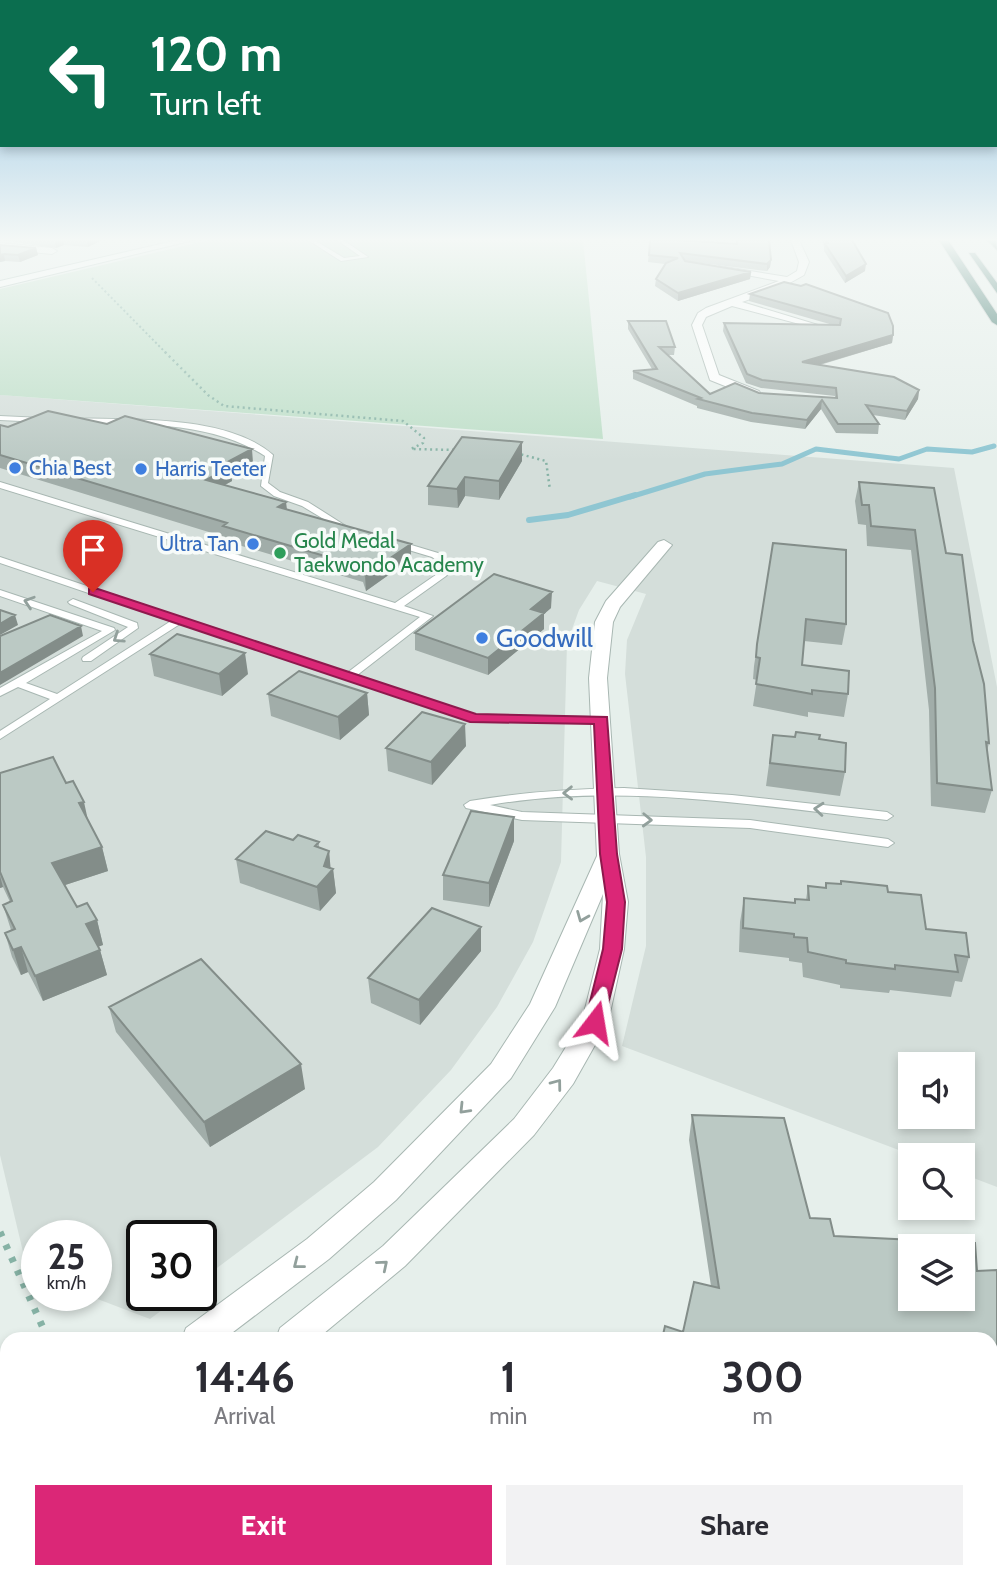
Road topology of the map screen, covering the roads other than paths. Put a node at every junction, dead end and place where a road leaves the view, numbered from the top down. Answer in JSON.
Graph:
{"nodes":[{"id":1,"x":706,"y":314,"type":"edge"},
{"id":2,"x":769,"y":314,"type":"edge"},
{"id":3,"x":814,"y":327,"type":"edge"},
{"id":4,"x":765,"y":396,"type":"edge"},
{"id":5,"x":0,"y":418,"type":"edge"},
{"id":6,"x":53,"y":421,"type":"edge"},
{"id":7,"x":66,"y":421,"type":"edge"},
{"id":8,"x":0,"y":485,"type":"edge"},
{"id":9,"x":361,"y":533,"type":"edge"},
{"id":10,"x":386,"y":540,"type":"edge"},
{"id":11,"x":664,"y":545,"type":"dead end"},
{"id":12,"x":0,"y":560,"type":"edge"},
{"id":13,"x":93,"y":592,"type":"junction"},
{"id":14,"x":0,"y":593,"type":"edge"},
{"id":15,"x":73,"y":603,"type":"junction"},
{"id":16,"x":397,"y":606,"type":"junction"},
{"id":17,"x":57,"y":611,"type":"junction"},
{"id":18,"x":46,"y":617,"type":"edge"},
{"id":19,"x":179,"y":620,"type":"junction"},
{"id":20,"x":70,"y":653,"type":"junction"},
{"id":21,"x":87,"y":659,"type":"junction"},
{"id":22,"x":108,"y":666,"type":"junction"},
{"id":23,"x":348,"y":677,"type":"junction"},
{"id":24,"x":17,"y":684,"type":"junction"},
{"id":25,"x":0,"y":693,"type":"edge"},
{"id":26,"x":58,"y":698,"type":"junction"},
{"id":27,"x":601,"y":720,"type":"junction"},
{"id":28,"x":0,"y":736,"type":"edge"},
{"id":29,"x":605,"y":793,"type":"junction"},
{"id":30,"x":887,"y":816,"type":"dead end"},
{"id":31,"x":606,"y":818,"type":"junction"},
{"id":32,"x":888,"y":843,"type":"dead end"},
{"id":33,"x":608,"y":854,"type":"junction"},
{"id":34,"x":207,"y":1332,"type":"edge"},
{"id":35,"x":301,"y":1332,"type":"edge"}],
"edges":[{"from":1,"to":4,"type":"street"},
{"from":2,"to":3,"type":"street"},
{"from":5,"to":6,"type":"lane"},
{"from":7,"to":9,"type":"lane"},
{"from":8,"to":16,"type":"lane"},
{"from":10,"to":16,"type":"lane"},
{"from":11,"to":27,"type":"street"},
{"from":12,"to":13,"type":"lane"},
{"from":13,"to":15,"type":"lane"},
{"from":13,"to":19,"type":"lane"},
{"from":17,"to":14,"type":"lane","one_way":true},
{"from":15,"to":17,"type":"lane"},
{"from":15,"to":21,"type":"lane","one_way":true},
{"from":16,"to":23,"type":"lane"},
{"from":17,"to":18,"type":"lane"},
{"from":17,"to":20,"type":"lane"},
{"from":19,"to":22,"type":"lane"},
{"from":19,"to":23,"type":"lane"},
{"from":20,"to":21,"type":"lane"},
{"from":20,"to":24,"type":"lane"},
{"from":21,"to":22,"type":"lane"},
{"from":22,"to":26,"type":"lane"},
{"from":23,"to":27,"type":"lane"},
{"from":24,"to":25,"type":"lane"},
{"from":24,"to":26,"type":"lane"},
{"from":26,"to":28,"type":"lane"},
{"from":27,"to":29,"type":"street"},
{"from":30,"to":29,"type":"lane","one_way":true},
{"from":29,"to":31,"type":"street"},
{"from":29,"to":31,"type":"lane","one_way":true},
{"from":31,"to":32,"type":"lane","one_way":true},
{"from":31,"to":33,"type":"street"},
{"from":33,"to":34,"type":"street","one_way":true},
{"from":35,"to":33,"type":"street","one_way":true}]}
